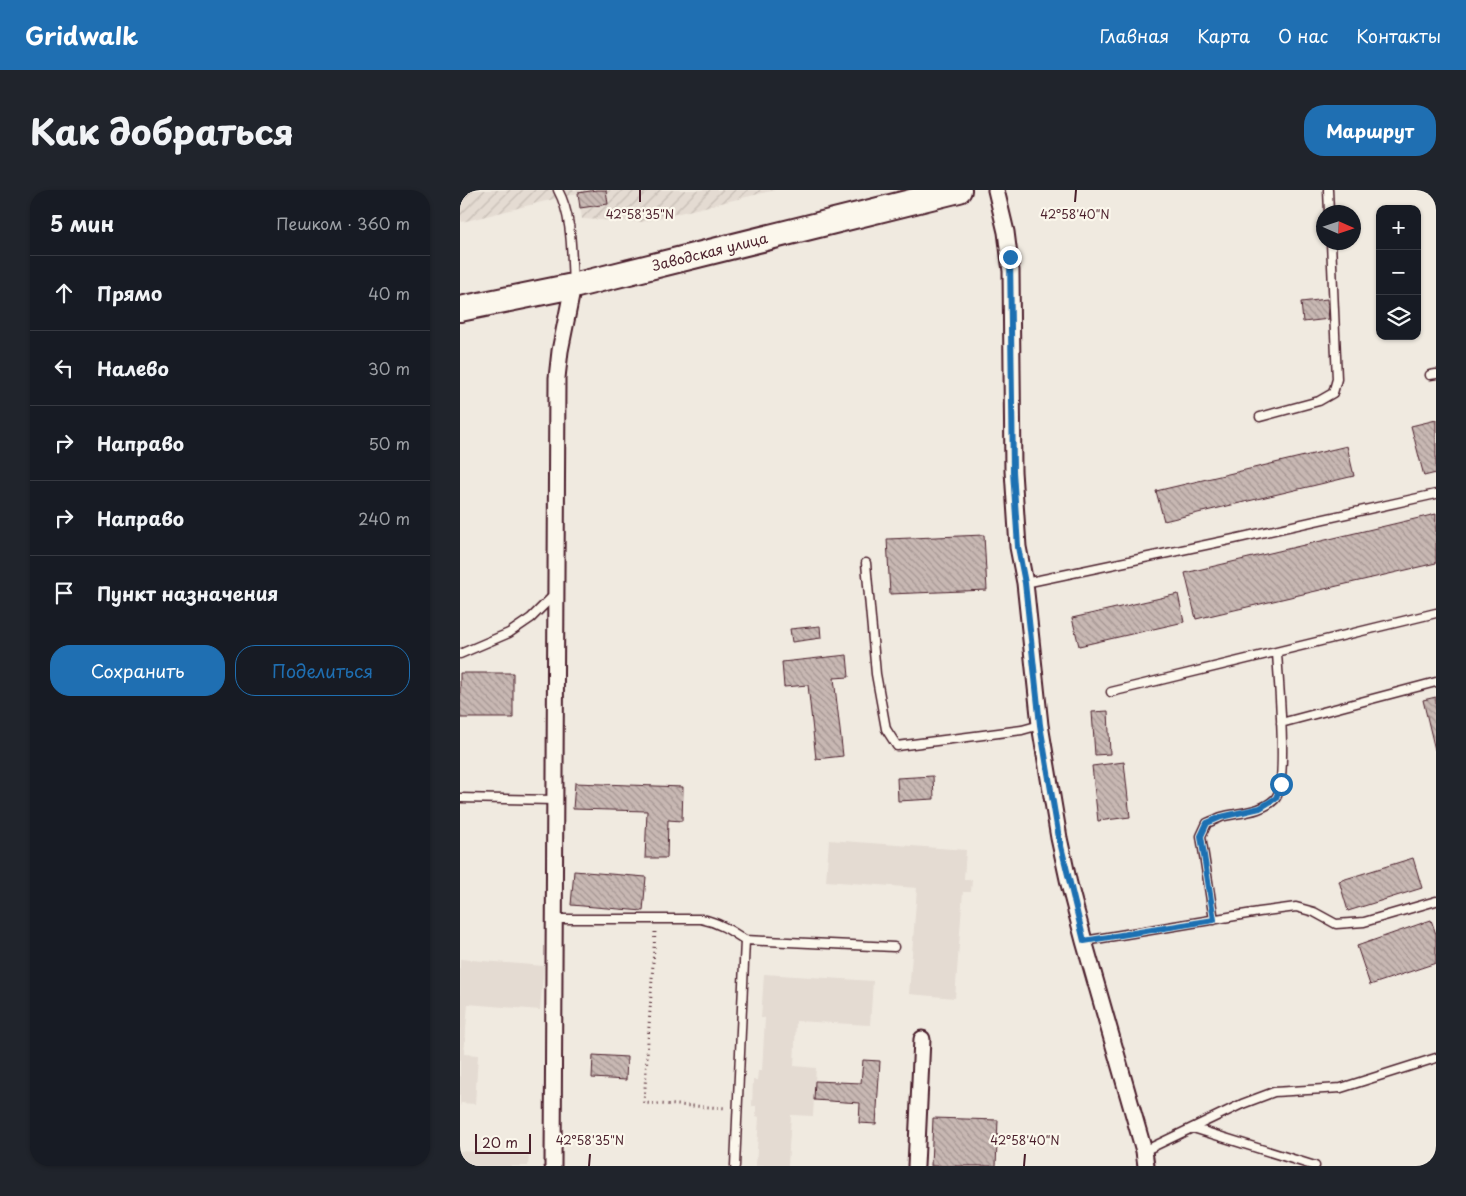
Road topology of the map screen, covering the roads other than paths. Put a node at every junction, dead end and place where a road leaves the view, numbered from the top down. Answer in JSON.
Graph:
{"nodes":[{"id":1,"x":558,"y":190,"type":"edge"},
{"id":2,"x":958,"y":190,"type":"edge"},
{"id":3,"x":996,"y":190,"type":"edge"},
{"id":4,"x":1328,"y":190,"type":"edge"},
{"id":5,"x":1329,"y":205,"type":"edge"},
{"id":6,"x":1331,"y":250,"type":"edge"},
{"id":7,"x":573,"y":286,"type":"junction"},
{"id":8,"x":460,"y":309,"type":"edge"},
{"id":9,"x":1260,"y":417,"type":"dead end"},
{"id":10,"x":1436,"y":494,"type":"edge"},
{"id":11,"x":866,"y":563,"type":"dead end"},
{"id":12,"x":1025,"y":583,"type":"junction"},
{"id":13,"x":556,"y":593,"type":"junction"},
{"id":14,"x":1436,"y":613,"type":"edge"},
{"id":15,"x":1277,"y":652,"type":"junction"},
{"id":16,"x":460,"y":654,"type":"edge"},
{"id":17,"x":1436,"y":682,"type":"edge"},
{"id":18,"x":1111,"y":692,"type":"dead end"},
{"id":19,"x":1281,"y":723,"type":"junction"},
{"id":20,"x":1040,"y":725,"type":"junction"},
{"id":21,"x":460,"y":798,"type":"edge"},
{"id":22,"x":555,"y":800,"type":"junction"},
{"id":23,"x":1436,"y":900,"type":"edge"},
{"id":24,"x":554,"y":919,"type":"junction"},
{"id":25,"x":1214,"y":920,"type":"junction"},
{"id":26,"x":745,"y":940,"type":"junction"},
{"id":27,"x":1084,"y":941,"type":"junction"},
{"id":28,"x":894,"y":947,"type":"dead end"},
{"id":29,"x":922,"y":1039,"type":"dead end"},
{"id":30,"x":1436,"y":1058,"type":"edge"},
{"id":31,"x":1192,"y":1128,"type":"junction"},
{"id":32,"x":1145,"y":1158,"type":"edge"},
{"id":33,"x":553,"y":1166,"type":"edge"},
{"id":34,"x":736,"y":1166,"type":"edge"},
{"id":35,"x":916,"y":1166,"type":"edge"},
{"id":36,"x":1315,"y":1166,"type":"edge"}],
"edges":[{"from":1,"to":7,"type":"lane"},
{"from":2,"to":7,"type":"main road","name":"Заводская улица"},
{"from":3,"to":12,"type":"street"},
{"from":4,"to":5,"type":"lane"},
{"from":6,"to":9,"type":"lane"},
{"from":7,"to":8,"type":"main road","name":"Заводская улица"},
{"from":7,"to":13,"type":"street"},
{"from":10,"to":12,"type":"lane"},
{"from":11,"to":20,"type":"lane"},
{"from":12,"to":20,"type":"street"},
{"from":13,"to":16,"type":"lane"},
{"from":13,"to":22,"type":"street"},
{"from":14,"to":15,"type":"lane"},
{"from":15,"to":18,"type":"lane"},
{"from":15,"to":19,"type":"lane"},
{"from":17,"to":19,"type":"lane"},
{"from":19,"to":25,"type":"lane"},
{"from":20,"to":27,"type":"street"},
{"from":21,"to":22,"type":"lane"},
{"from":22,"to":24,"type":"street"},
{"from":23,"to":25,"type":"lane"},
{"from":24,"to":26,"type":"lane"},
{"from":24,"to":33,"type":"street"},
{"from":25,"to":27,"type":"lane"},
{"from":26,"to":28,"type":"lane"},
{"from":26,"to":34,"type":"lane"},
{"from":27,"to":32,"type":"street"},
{"from":29,"to":35,"type":"street"},
{"from":30,"to":31,"type":"lane"},
{"from":31,"to":32,"type":"lane"},
{"from":31,"to":36,"type":"lane"}]}
